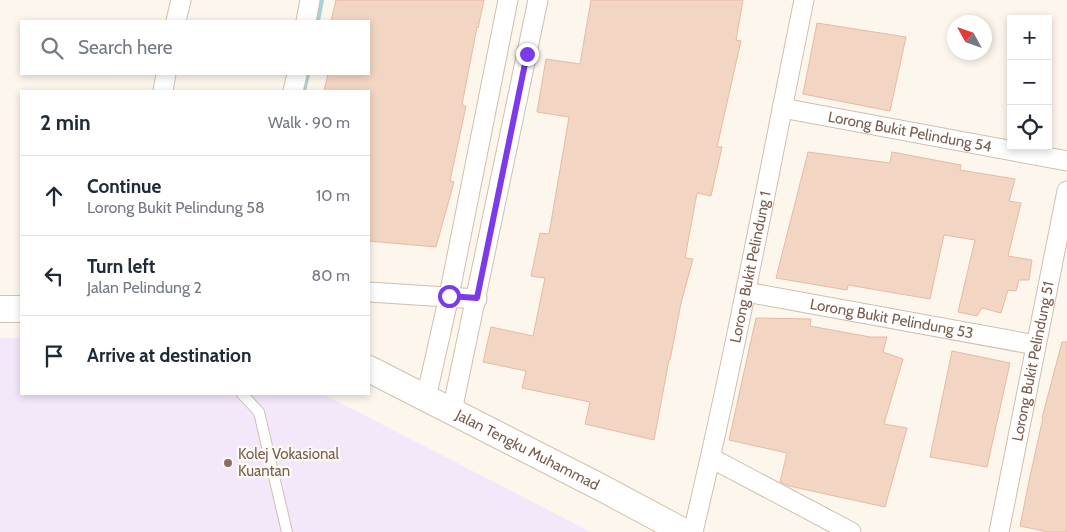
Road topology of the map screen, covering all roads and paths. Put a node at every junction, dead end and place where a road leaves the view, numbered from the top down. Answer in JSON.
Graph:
{"nodes":[{"id":1,"x":181,"y":0,"type":"edge"},
{"id":2,"x":310,"y":0,"type":"edge"},
{"id":3,"x":508,"y":0,"type":"edge"},
{"id":4,"x":538,"y":0,"type":"edge"},
{"id":5,"x":804,"y":0,"type":"edge"},
{"id":6,"x":176,"y":20,"type":"edge"},
{"id":7,"x":306,"y":20,"type":"edge"},
{"id":8,"x":166,"y":75,"type":"edge"},
{"id":9,"x":296,"y":75,"type":"edge"},
{"id":10,"x":163,"y":90,"type":"edge"},
{"id":11,"x":293,"y":90,"type":"edge"},
{"id":12,"x":782,"y":108,"type":"junction"},
{"id":13,"x":1067,"y":161,"type":"edge"},
{"id":14,"x":1067,"y":191,"type":"edge"},
{"id":15,"x":370,"y":292,"type":"edge"},
{"id":16,"x":746,"y":292,"type":"junction"},
{"id":17,"x":449,"y":296,"type":"junction"},
{"id":18,"x":477,"y":298,"type":"junction"},
{"id":19,"x":0,"y":309,"type":"edge"},
{"id":20,"x":20,"y":309,"type":"edge"},
{"id":21,"x":1036,"y":345,"type":"junction"},
{"id":22,"x":370,"y":370,"type":"edge"},
{"id":23,"x":243,"y":395,"type":"edge"},
{"id":24,"x":426,"y":398,"type":"junction"},
{"id":25,"x":452,"y":411,"type":"junction"},
{"id":26,"x":711,"y":458,"type":"junction"},
{"id":27,"x":287,"y":532,"type":"edge"},
{"id":28,"x":684,"y":532,"type":"edge"},
{"id":29,"x":694,"y":532,"type":"edge"},
{"id":30,"x":850,"y":532,"type":"edge"},
{"id":31,"x":999,"y":532,"type":"edge"}],
"edges":[{"from":1,"to":6,"type":"street"},
{"from":2,"to":7,"type":"street"},
{"from":3,"to":17,"type":"street"},
{"from":4,"to":18,"type":"street"},
{"from":5,"to":12,"type":"street","name":"Lorong Bukit Pelindung 1"},
{"from":8,"to":10,"type":"street"},
{"from":9,"to":11,"type":"street"},
{"from":12,"to":13,"type":"street","name":"Lorong Bukit Pelindung 54"},
{"from":12,"to":16,"type":"street","name":"Lorong Bukit Pelindung 1"},
{"from":14,"to":21,"type":"street","name":"Lorong Bukit Pelindung 51"},
{"from":15,"to":17,"type":"street"},
{"from":16,"to":21,"type":"street","name":"Lorong Bukit Pelindung 53"},
{"from":16,"to":26,"type":"street","name":"Lorong Bukit Pelindung 1"},
{"from":17,"to":18,"type":"street"},
{"from":17,"to":24,"type":"street"},
{"from":18,"to":25,"type":"street"},
{"from":19,"to":20,"type":"main road"},
{"from":21,"to":31,"type":"street","name":"Lorong Bukit Pelindung 51"},
{"from":22,"to":24,"type":"main road","name":"Jalan Tengku Muhammad"},
{"from":23,"to":27,"type":"lane"},
{"from":24,"to":25,"type":"main road","name":"Jalan Tengku Muhammad"},
{"from":25,"to":28,"type":"main road","name":"Jalan Tengku Muhammad"},
{"from":26,"to":29,"type":"street","name":"Lorong Bukit Pelindung 1"},
{"from":26,"to":30,"type":"street"}]}
